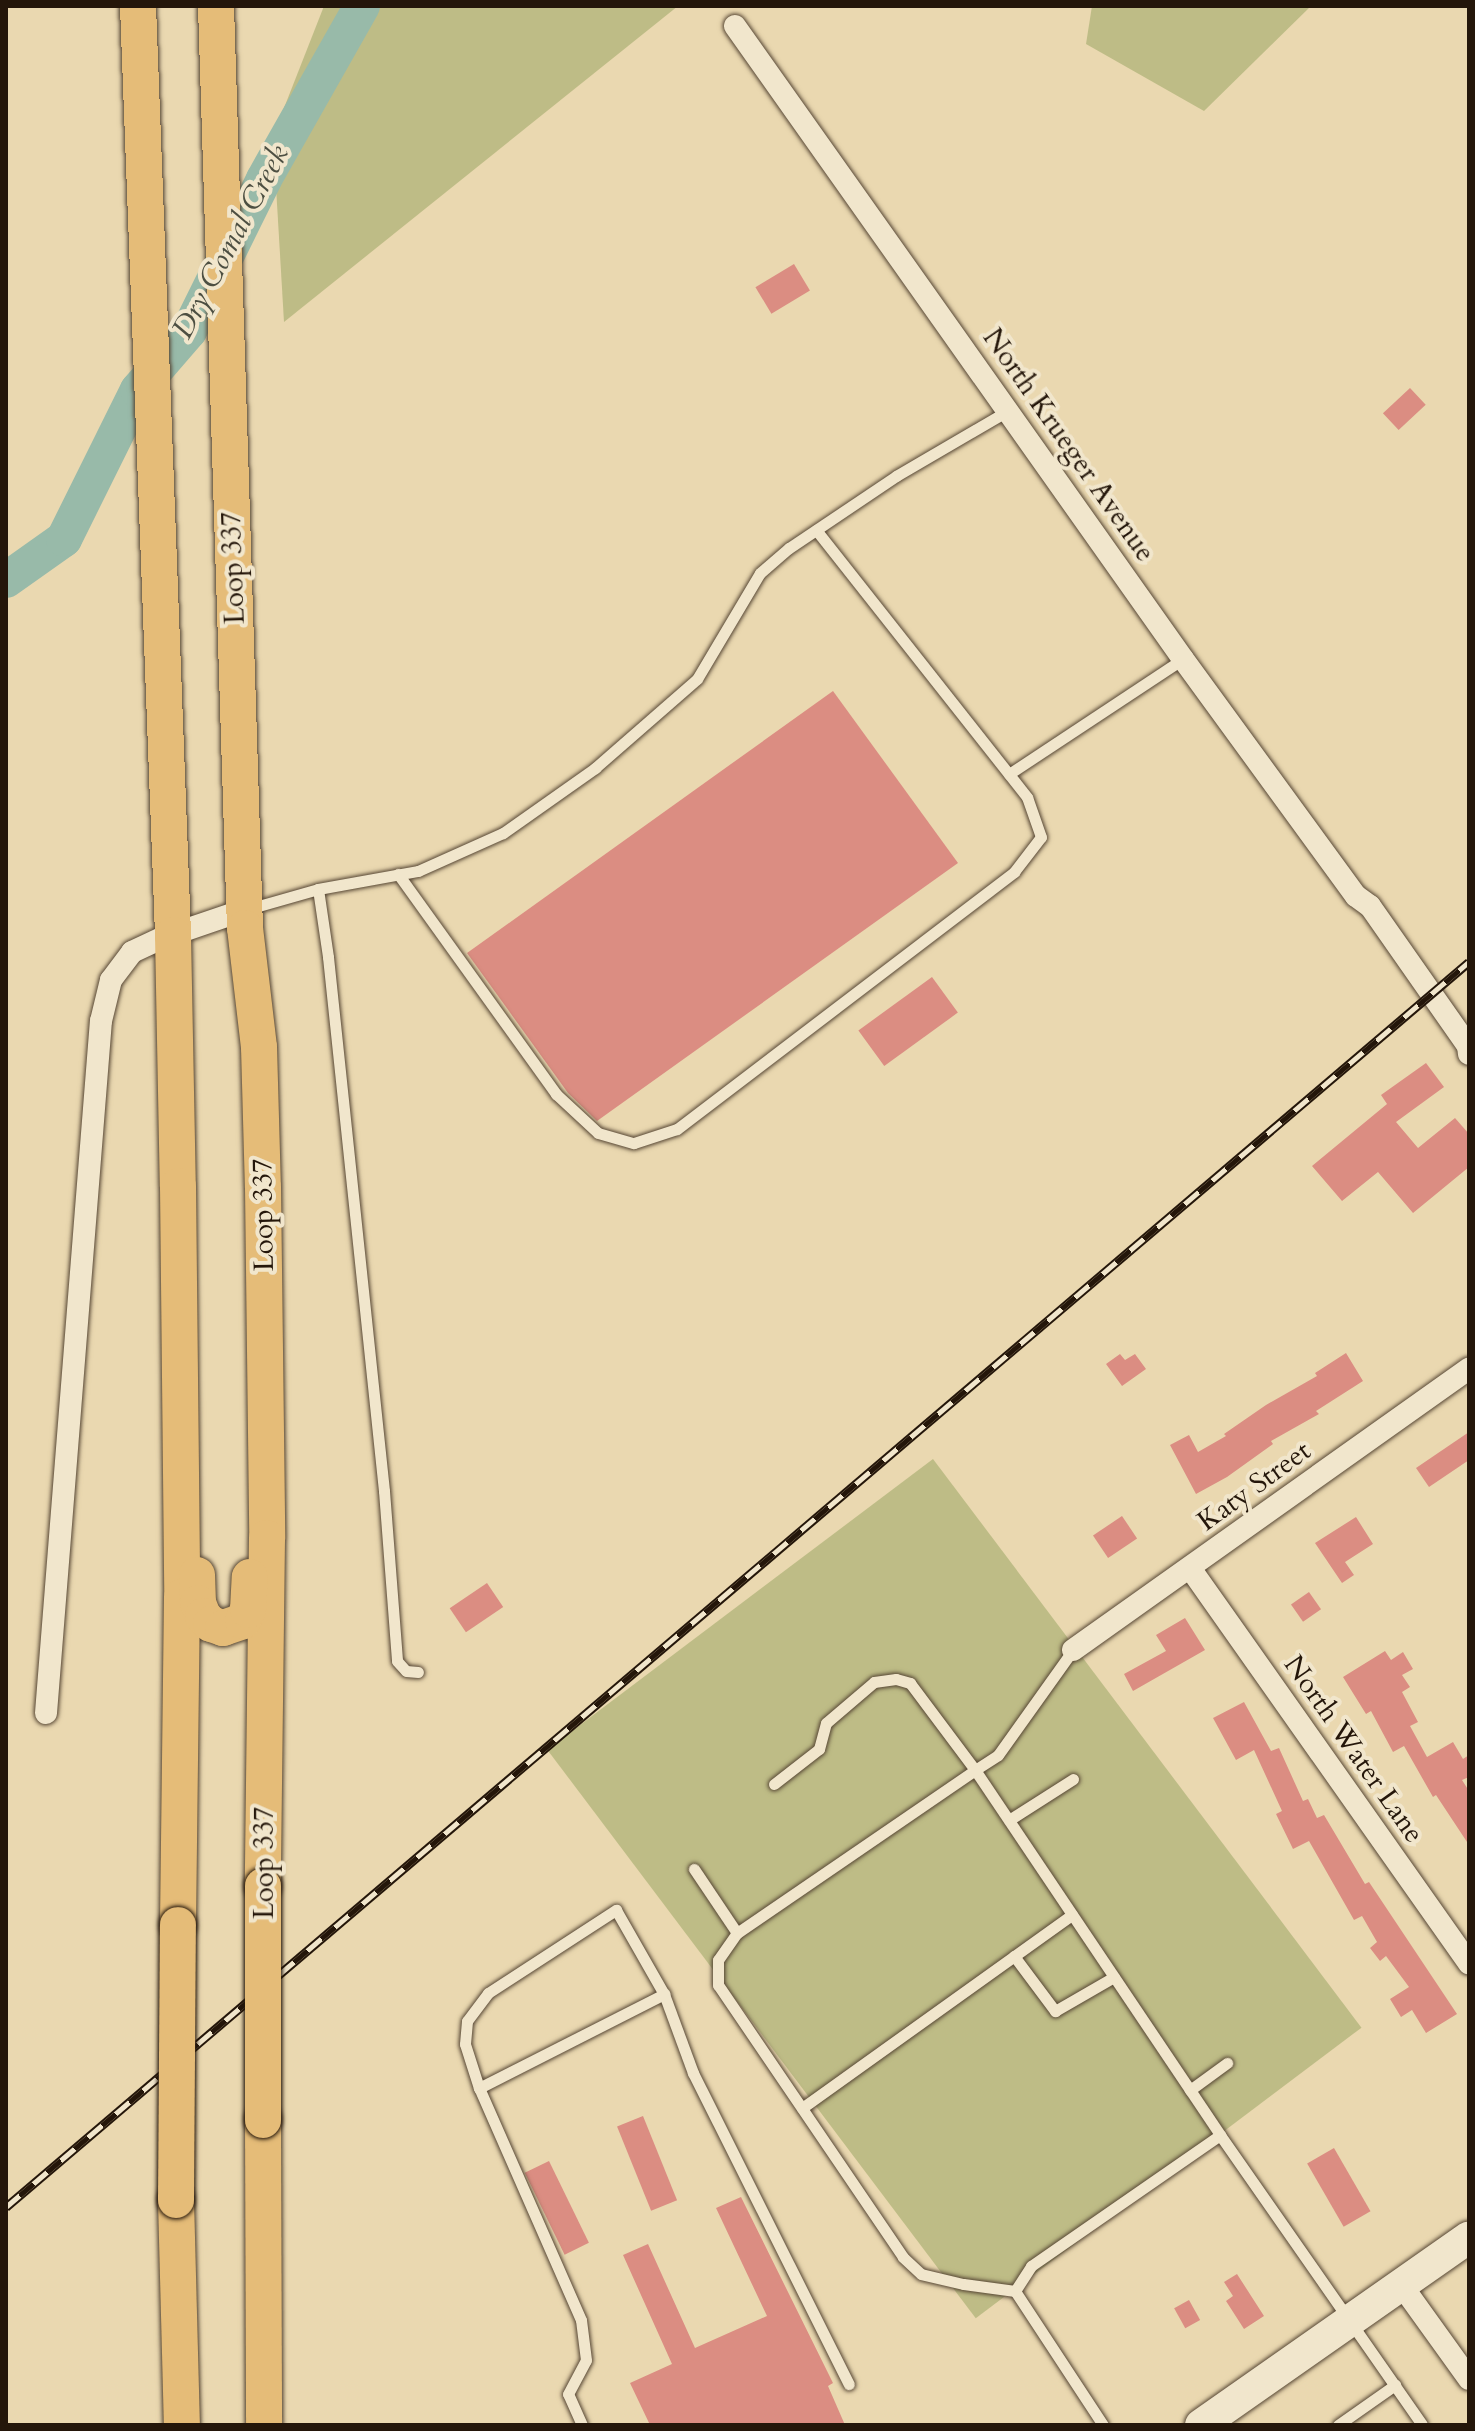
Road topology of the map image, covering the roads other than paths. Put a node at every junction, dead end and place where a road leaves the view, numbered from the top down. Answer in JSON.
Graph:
{"nodes":[{"id":1,"x":138,"y":6,"type":"edge"},
{"id":2,"x":216,"y":6,"type":"edge"},
{"id":3,"x":735,"y":26,"type":"dead end"},
{"id":4,"x":1009,"y":410,"type":"junction"},
{"id":5,"x":816,"y":530,"type":"junction"},
{"id":6,"x":1183,"y":659,"type":"junction"},
{"id":7,"x":1009,"y":774,"type":"junction"},
{"id":8,"x":398,"y":874,"type":"junction"},
{"id":9,"x":318,"y":889,"type":"junction"},
{"id":10,"x":1356,"y":896,"type":"junction"},
{"id":11,"x":244,"y":910,"type":"junction"},
{"id":12,"x":173,"y":935,"type":"junction"},
{"id":13,"x":1469,"y":1054,"type":"edge"},
{"id":14,"x":1469,"y":1061,"type":"edge"},
{"id":15,"x":178,"y":1186,"type":"junction"},
{"id":16,"x":263,"y":1187,"type":"junction"},
{"id":17,"x":1469,"y":1369,"type":"edge"},
{"id":18,"x":1190,"y":1568,"type":"junction"},
{"id":19,"x":1073,"y":1650,"type":"joint"},
{"id":20,"x":418,"y":1672,"type":"dead end"},
{"id":21,"x":46,"y":1713,"type":"dead end"},
{"id":22,"x":975,"y":1770,"type":"junction"},
{"id":23,"x":1073,"y":1779,"type":"dead end"},
{"id":24,"x":774,"y":1784,"type":"dead end"},
{"id":25,"x":1009,"y":1820,"type":"junction"},
{"id":26,"x":694,"y":1869,"type":"dead end"},
{"id":27,"x":1072,"y":1915,"type":"junction"},
{"id":28,"x":737,"y":1933,"type":"junction"},
{"id":29,"x":1014,"y":1956,"type":"junction"},
{"id":30,"x":1469,"y":1964,"type":"edge"},
{"id":31,"x":1114,"y":1977,"type":"junction"},
{"id":32,"x":664,"y":1994,"type":"junction"},
{"id":33,"x":1227,"y":2063,"type":"dead end"},
{"id":34,"x":479,"y":2088,"type":"junction"},
{"id":35,"x":1190,"y":2090,"type":"junction"},
{"id":36,"x":802,"y":2108,"type":"junction"},
{"id":37,"x":1220,"y":2135,"type":"junction"},
{"id":38,"x":1469,"y":2237,"type":"edge"},
{"id":39,"x":1400,"y":2283,"type":"junction"},
{"id":40,"x":1015,"y":2291,"type":"junction"},
{"id":41,"x":1350,"y":2319,"type":"junction"},
{"id":42,"x":1469,"y":2379,"type":"edge"},
{"id":43,"x":849,"y":2384,"type":"dead end"},
{"id":44,"x":1395,"y":2385,"type":"junction"},
{"id":45,"x":182,"y":2425,"type":"edge"},
{"id":46,"x":264,"y":2425,"type":"edge"},
{"id":47,"x":582,"y":2425,"type":"edge"},
{"id":48,"x":1103,"y":2425,"type":"edge"},
{"id":49,"x":1201,"y":2425,"type":"edge"},
{"id":50,"x":1338,"y":2425,"type":"edge"},
{"id":51,"x":1422,"y":2425,"type":"edge"}],
"edges":[{"from":1,"to":12,"type":"main road"},
{"from":2,"to":11,"type":"main road","name":"Loop 337"},
{"from":3,"to":4,"type":"street","name":"North Krueger Avenue"},
{"from":4,"to":5,"type":"lane"},
{"from":4,"to":6,"type":"street","name":"North Krueger Avenue"},
{"from":5,"to":7,"type":"lane"},
{"from":5,"to":8,"type":"lane"},
{"from":6,"to":7,"type":"lane"},
{"from":6,"to":10,"type":"street","name":"North Krueger Avenue"},
{"from":7,"to":8,"type":"lane"},
{"from":8,"to":9,"type":"lane"},
{"from":9,"to":11,"type":"lane"},
{"from":9,"to":20,"type":"lane"},
{"from":10,"to":13,"type":"street","name":"North Krueger Avenue"},
{"from":10,"to":14,"type":"street","name":"North Krueger Avenue"},
{"from":11,"to":12,"type":"street"},
{"from":11,"to":16,"type":"main road","name":"Loop 337"},
{"from":12,"to":15,"type":"main road"},
{"from":12,"to":21,"type":"street"},
{"from":15,"to":16,"type":"main road"},
{"from":15,"to":45,"type":"main road","bridge":true},
{"from":16,"to":46,"type":"main road","name":"Loop 337","bridge":true},
{"from":17,"to":18,"type":"street","name":"Katy Street"},
{"from":18,"to":19,"type":"street","name":"Katy Street"},
{"from":18,"to":30,"type":"street","name":"North Water Lane"},
{"from":19,"to":22,"type":"lane"},
{"from":22,"to":24,"type":"lane"},
{"from":22,"to":25,"type":"lane"},
{"from":22,"to":28,"type":"lane"},
{"from":23,"to":25,"type":"lane"},
{"from":25,"to":27,"type":"lane"},
{"from":26,"to":28,"type":"lane"},
{"from":27,"to":29,"type":"lane"},
{"from":27,"to":31,"type":"lane"},
{"from":28,"to":36,"type":"lane"},
{"from":29,"to":31,"type":"lane"},
{"from":29,"to":36,"type":"lane"},
{"from":31,"to":35,"type":"lane"},
{"from":32,"to":34,"type":"lane"},
{"from":32,"to":34,"type":"lane"},
{"from":32,"to":43,"type":"lane"},
{"from":33,"to":35,"type":"lane"},
{"from":34,"to":47,"type":"lane"},
{"from":35,"to":37,"type":"lane"},
{"from":36,"to":40,"type":"lane"},
{"from":37,"to":40,"type":"lane"},
{"from":37,"to":41,"type":"lane"},
{"from":38,"to":39,"type":"street"},
{"from":39,"to":41,"type":"street"},
{"from":39,"to":42,"type":"street"},
{"from":40,"to":48,"type":"lane"},
{"from":41,"to":44,"type":"lane"},
{"from":41,"to":49,"type":"street"},
{"from":44,"to":50,"type":"lane"},
{"from":44,"to":51,"type":"lane"}]}
